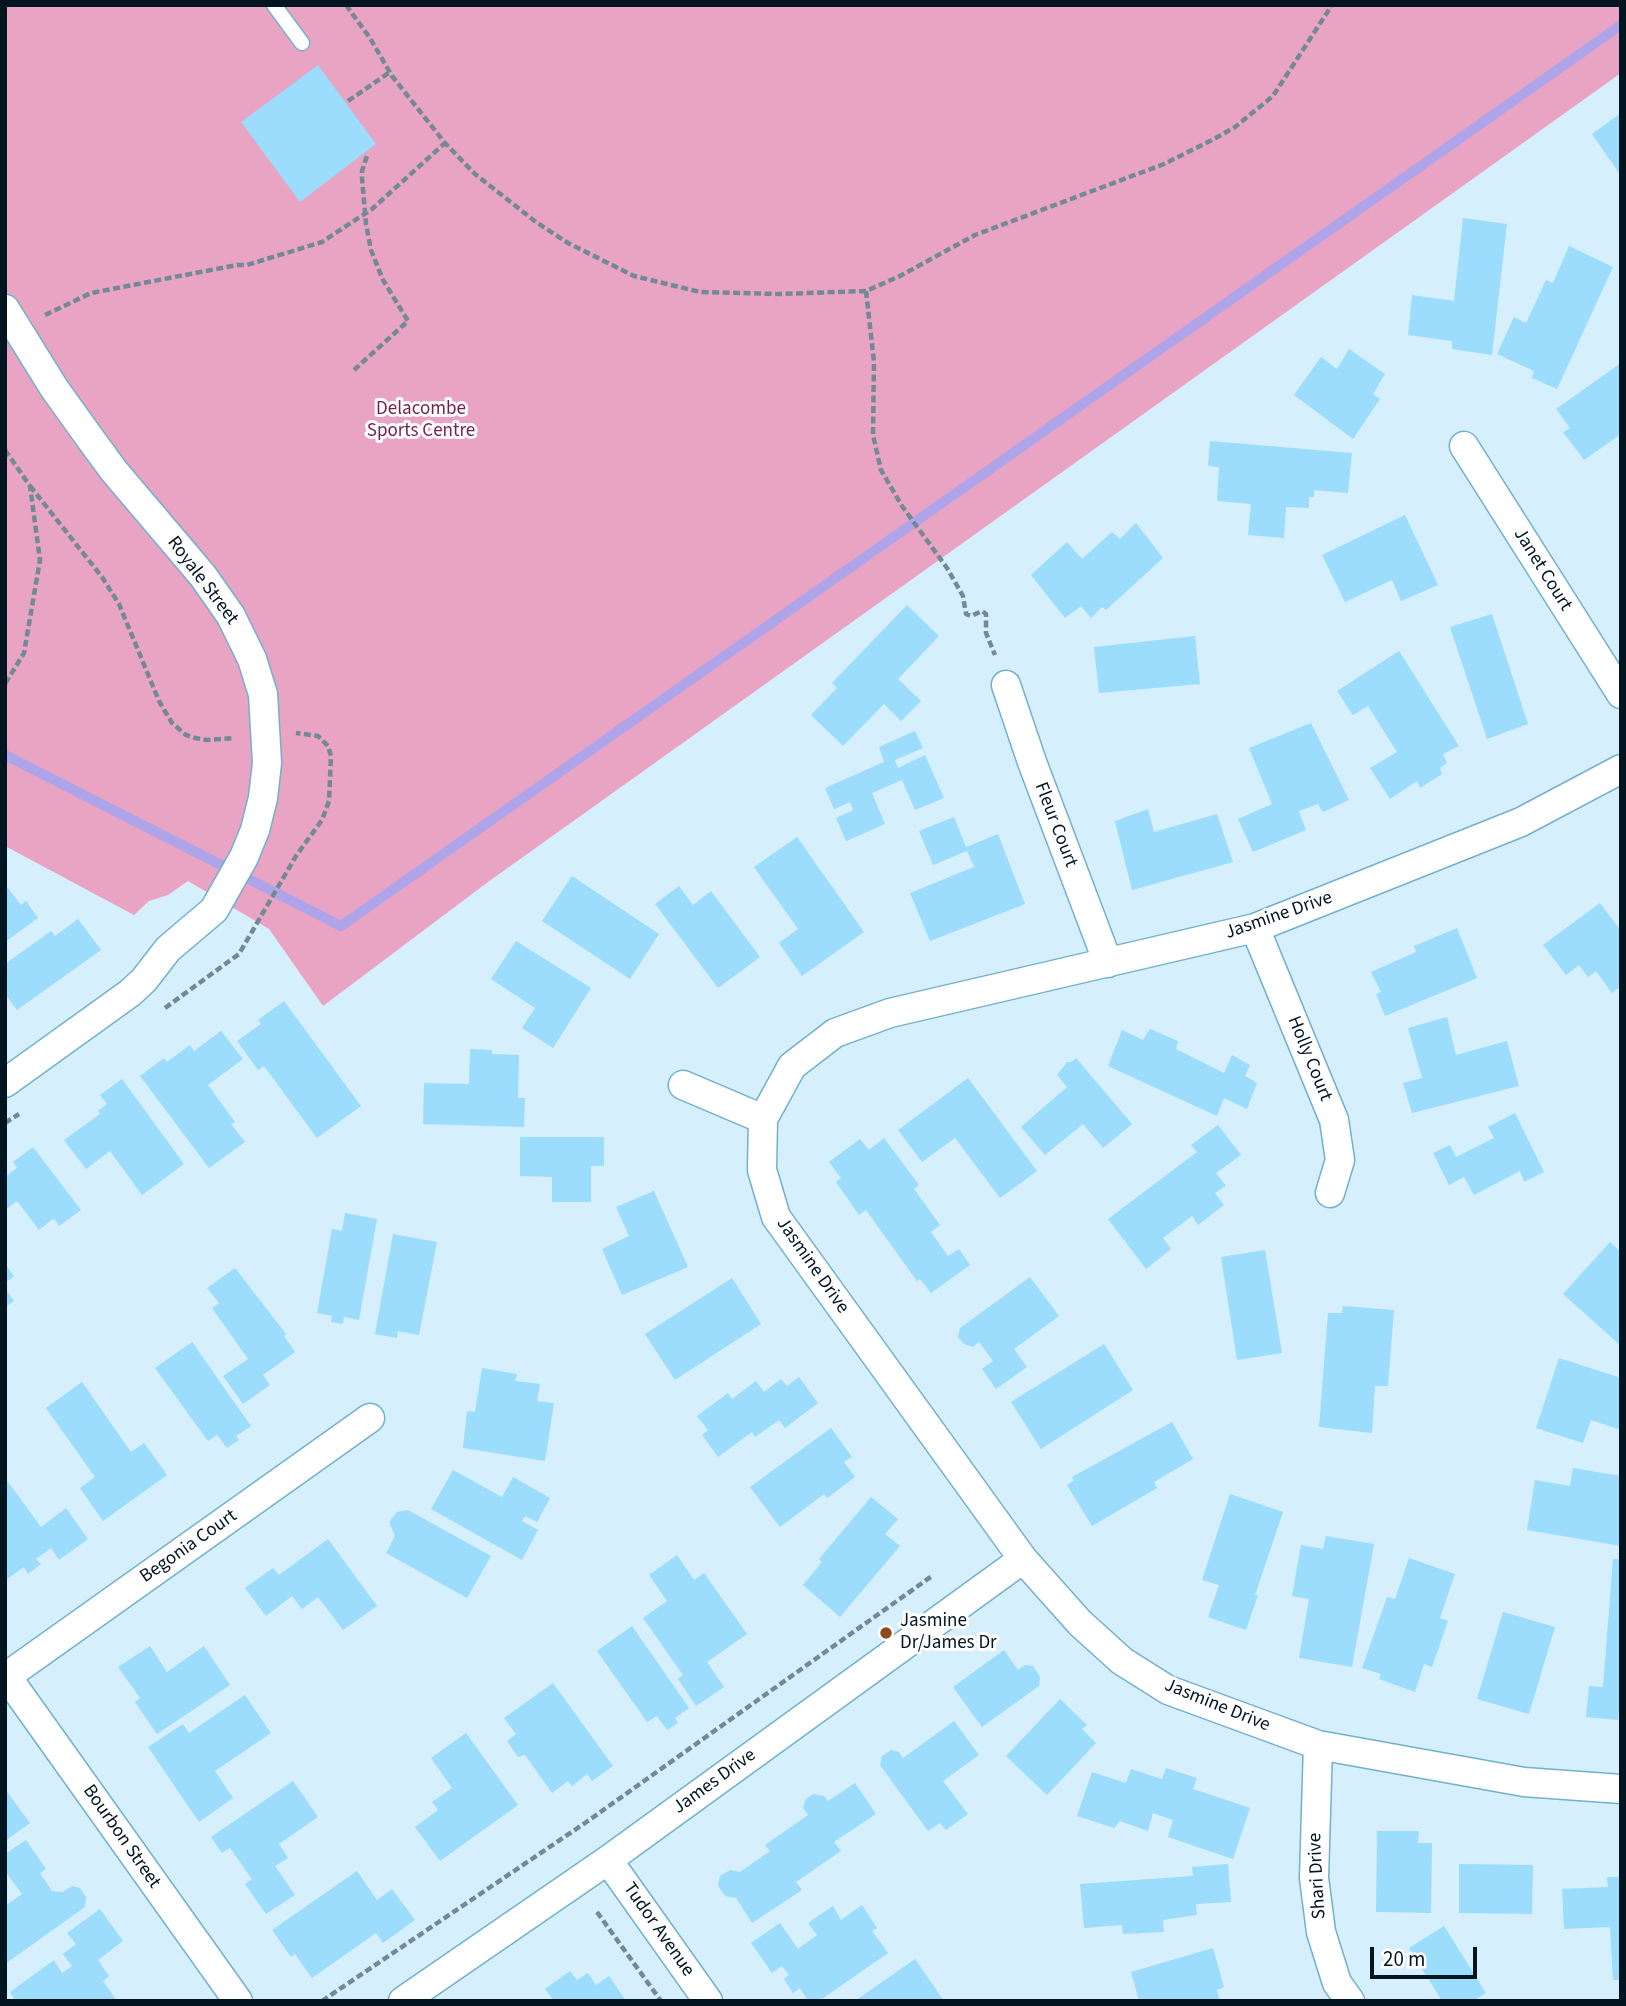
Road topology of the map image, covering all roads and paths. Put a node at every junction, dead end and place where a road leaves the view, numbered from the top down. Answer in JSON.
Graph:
{"nodes":[{"id":1,"x":274,"y":5,"type":"edge"},
{"id":2,"x":346,"y":5,"type":"edge"},
{"id":3,"x":1332,"y":5,"type":"edge"},
{"id":4,"x":302,"y":43,"type":"dead end"},
{"id":5,"x":390,"y":72,"type":"junction"},
{"id":6,"x":348,"y":102,"type":"dead end"},
{"id":7,"x":445,"y":144,"type":"junction"},
{"id":8,"x":368,"y":153,"type":"dead end"},
{"id":9,"x":366,"y":213,"type":"junction"},
{"id":10,"x":866,"y":291,"type":"junction"},
{"id":11,"x":12,"y":320,"type":"edge"},
{"id":12,"x":354,"y":370,"type":"dead end"},
{"id":13,"x":1464,"y":446,"type":"dead end"},
{"id":14,"x":5,"y":450,"type":"edge"},
{"id":15,"x":30,"y":486,"type":"junction"},
{"id":16,"x":5,"y":684,"type":"edge"},
{"id":17,"x":1006,"y":685,"type":"joint"},
{"id":18,"x":1621,"y":694,"type":"edge"},
{"id":19,"x":267,"y":734,"type":"junction"},
{"id":20,"x":1621,"y":769,"type":"edge"},
{"id":21,"x":1255,"y":928,"type":"junction"},
{"id":22,"x":1108,"y":963,"type":"junction"},
{"id":23,"x":5,"y":1083,"type":"edge"},
{"id":24,"x":683,"y":1084,"type":"dead end"},
{"id":25,"x":763,"y":1118,"type":"junction"},
{"id":26,"x":1330,"y":1193,"type":"dead end"},
{"id":27,"x":370,"y":1418,"type":"dead end"},
{"id":28,"x":1023,"y":1559,"type":"junction"},
{"id":29,"x":932,"y":1576,"type":"dead end"},
{"id":30,"x":6,"y":1675,"type":"edge"},
{"id":31,"x":1318,"y":1745,"type":"junction"},
{"id":32,"x":1621,"y":1789,"type":"edge"},
{"id":33,"x":608,"y":1860,"type":"junction"},
{"id":34,"x":597,"y":1912,"type":"dead end"},
{"id":35,"x":238,"y":2001,"type":"edge"},
{"id":36,"x":322,"y":2001,"type":"edge"},
{"id":37,"x":403,"y":2001,"type":"edge"},
{"id":38,"x":661,"y":2001,"type":"edge"},
{"id":39,"x":708,"y":2001,"type":"edge"},
{"id":40,"x":1350,"y":2001,"type":"edge"}],
"edges":[{"from":1,"to":4,"type":"lane"},
{"from":2,"to":5,"type":"path"},
{"from":3,"to":10,"type":"path"},
{"from":5,"to":6,"type":"path"},
{"from":5,"to":7,"type":"path"},
{"from":7,"to":9,"type":"path"},
{"from":7,"to":10,"type":"path"},
{"from":8,"to":9,"type":"path"},
{"from":9,"to":11,"type":"path"},
{"from":9,"to":12,"type":"path"},
{"from":10,"to":17,"type":"path"},
{"from":11,"to":19,"type":"street","name":"Royale Street"},
{"from":13,"to":18,"type":"street","name":"Janet Court"},
{"from":14,"to":15,"type":"path"},
{"from":15,"to":16,"type":"path"},
{"from":15,"to":19,"type":"path"},
{"from":17,"to":22,"type":"street","name":"Fleur Court"},
{"from":19,"to":23,"type":"street","name":"Royale Street"},
{"from":20,"to":21,"type":"street","name":"Jasmine Drive"},
{"from":21,"to":22,"type":"street","name":"Jasmine Drive"},
{"from":21,"to":26,"type":"street","name":"Holly Court"},
{"from":22,"to":25,"type":"street","name":"Jasmine Drive"},
{"from":24,"to":25,"type":"street"},
{"from":25,"to":28,"type":"street","name":"Jasmine Drive"},
{"from":27,"to":30,"type":"street","name":"Begonia Court"},
{"from":28,"to":31,"type":"street","name":"Jasmine Drive"},
{"from":28,"to":33,"type":"street","name":"James Drive"},
{"from":29,"to":36,"type":"path"},
{"from":30,"to":35,"type":"street","name":"Bourbon Street"},
{"from":31,"to":32,"type":"street","name":"Jasmine Drive"},
{"from":31,"to":40,"type":"street","name":"Shari Drive"},
{"from":33,"to":37,"type":"street","name":"James Drive"},
{"from":33,"to":39,"type":"street","name":"Tudor Avenue"},
{"from":34,"to":38,"type":"path"}]}
